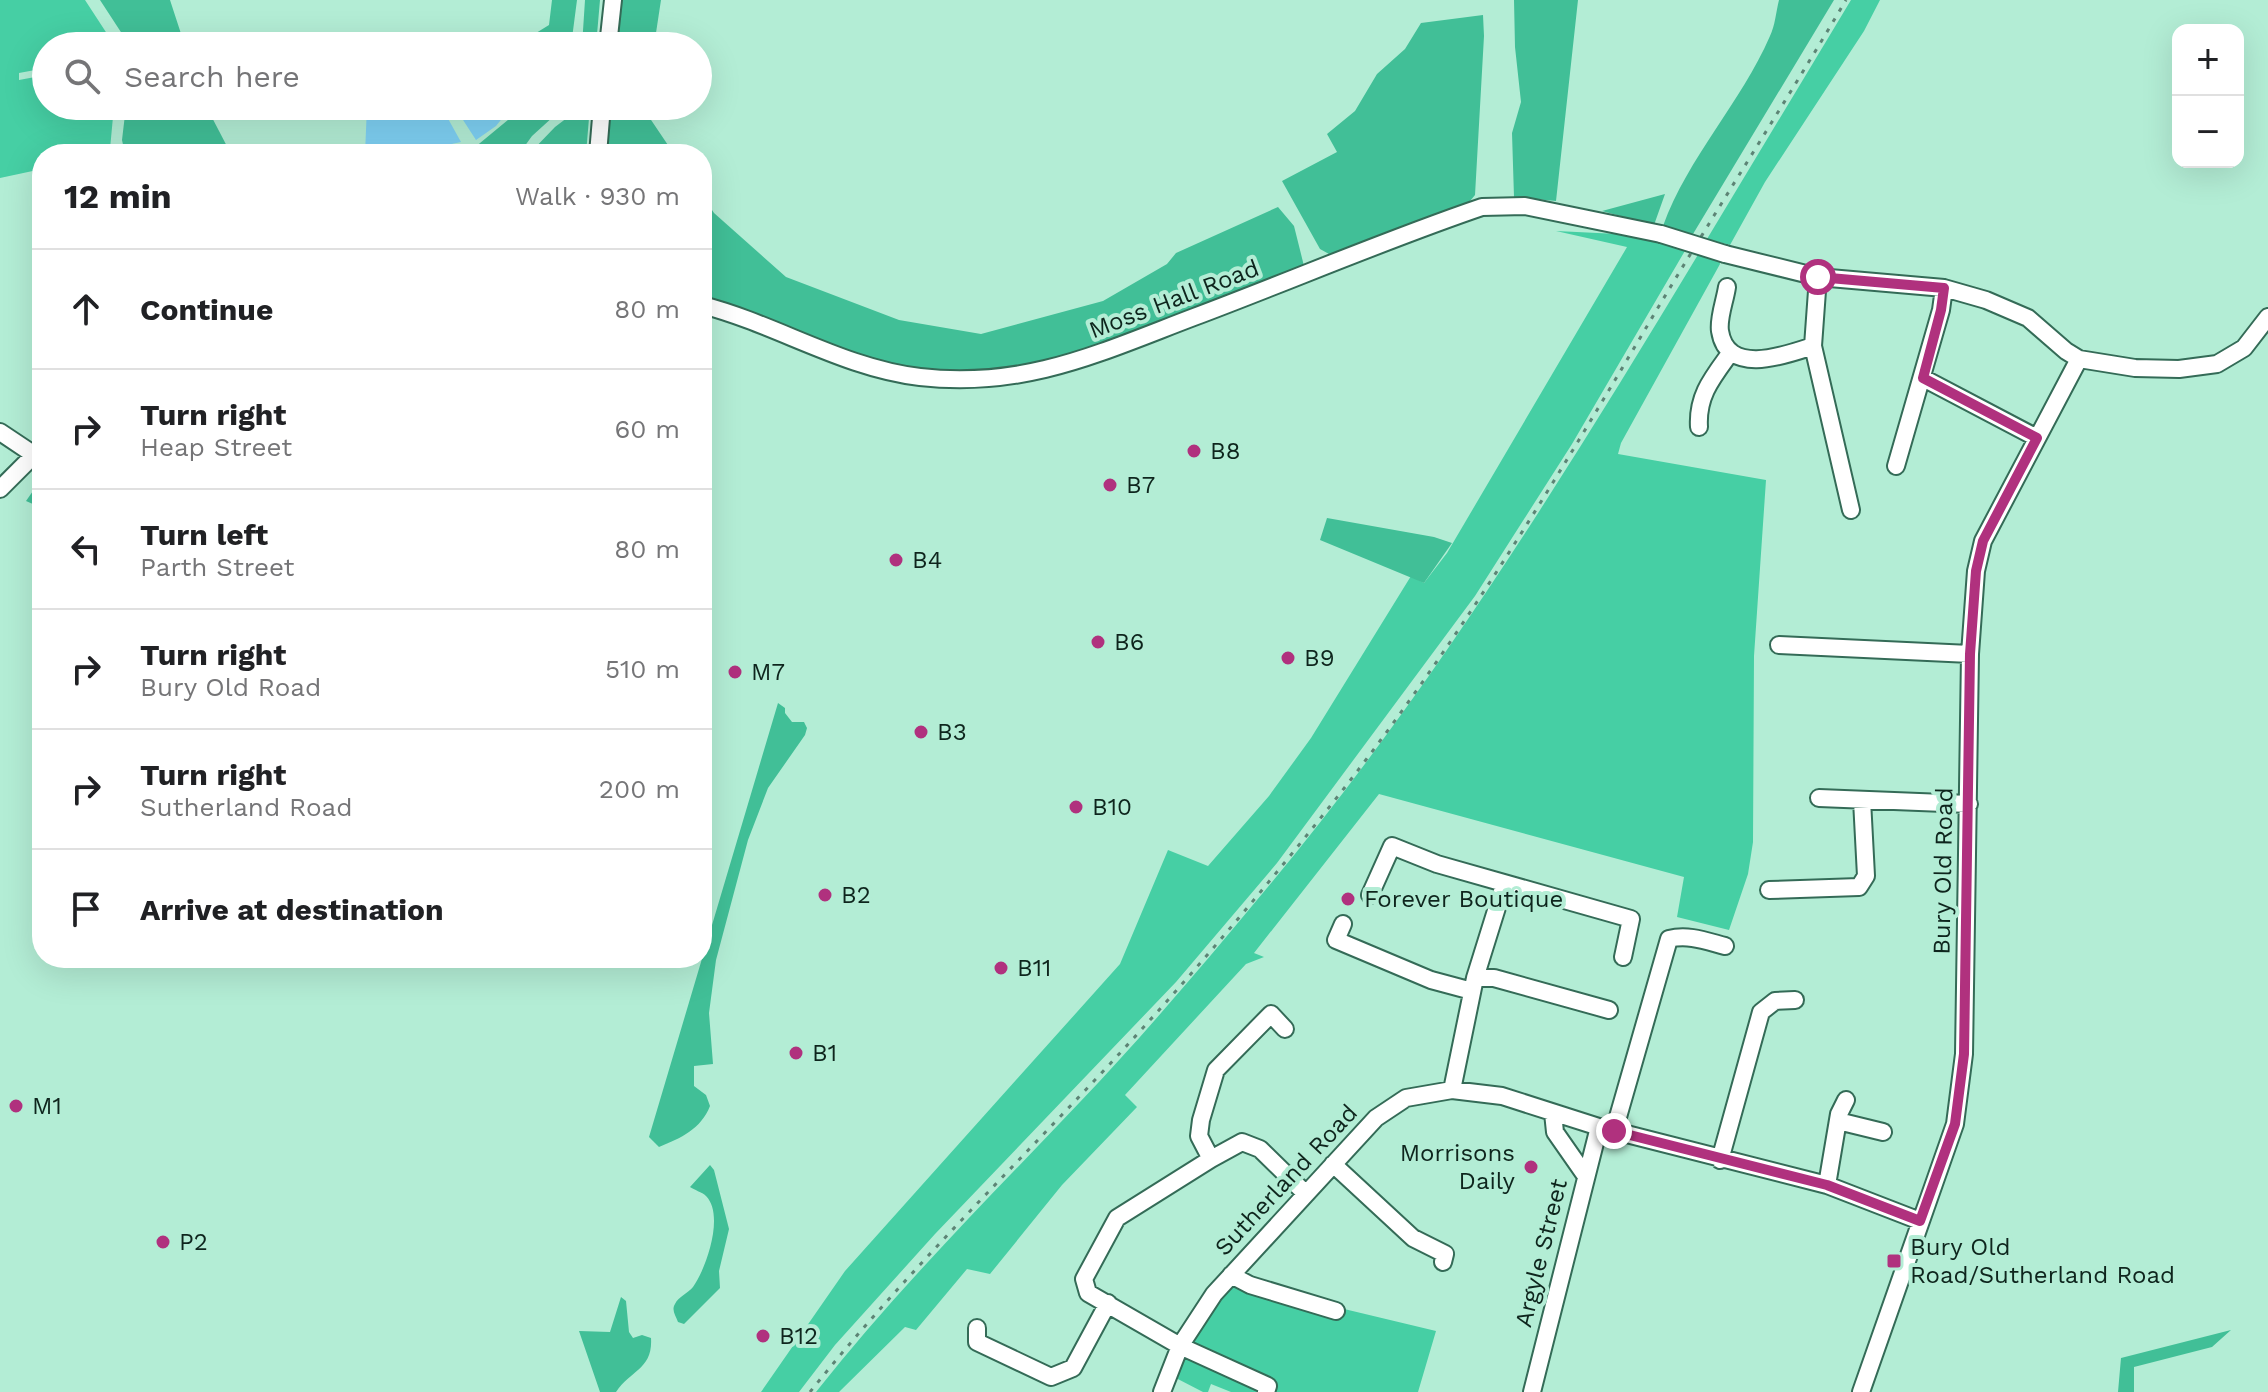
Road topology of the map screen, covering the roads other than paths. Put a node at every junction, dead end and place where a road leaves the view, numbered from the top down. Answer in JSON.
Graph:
{"nodes":[{"id":1,"x":613,"y":0,"type":"edge"},
{"id":2,"x":610,"y":32,"type":"edge"},
{"id":3,"x":601,"y":120,"type":"edge"},
{"id":4,"x":599,"y":144,"type":"edge"},
{"id":5,"x":1818,"y":277,"type":"junction"},
{"id":6,"x":1727,"y":287,"type":"dead end"},
{"id":7,"x":1944,"y":288,"type":"junction"},
{"id":8,"x":712,"y":309,"type":"edge"},
{"id":9,"x":2268,"y":317,"type":"edge"},
{"id":10,"x":1813,"y":346,"type":"junction"},
{"id":11,"x":1731,"y":352,"type":"junction"},
{"id":12,"x":2079,"y":359,"type":"junction"},
{"id":13,"x":1923,"y":378,"type":"junction"},
{"id":14,"x":1699,"y":427,"type":"dead end"},
{"id":15,"x":0,"y":432,"type":"edge"},
{"id":16,"x":2037,"y":438,"type":"junction"},
{"id":17,"x":32,"y":447,"type":"edge"},
{"id":18,"x":32,"y":456,"type":"edge"},
{"id":19,"x":1896,"y":466,"type":"dead end"},
{"id":20,"x":0,"y":489,"type":"edge"},
{"id":21,"x":1851,"y":510,"type":"dead end"},
{"id":22,"x":1779,"y":645,"type":"dead end"},
{"id":23,"x":1970,"y":654,"type":"junction"},
{"id":24,"x":1819,"y":798,"type":"dead end"},
{"id":25,"x":1862,"y":800,"type":"junction"},
{"id":26,"x":1969,"y":804,"type":"junction"},
{"id":27,"x":1504,"y":885,"type":"junction"},
{"id":28,"x":1769,"y":890,"type":"dead end"},
{"id":29,"x":1370,"y":895,"type":"dead end"},
{"id":30,"x":1343,"y":924,"type":"dead end"},
{"id":31,"x":1725,"y":946,"type":"dead end"},
{"id":32,"x":1623,"y":957,"type":"dead end"},
{"id":33,"x":1473,"y":984,"type":"junction"},
{"id":34,"x":1795,"y":1000,"type":"dead end"},
{"id":35,"x":1609,"y":1010,"type":"dead end"},
{"id":36,"x":1285,"y":1029,"type":"dead end"},
{"id":37,"x":1452,"y":1090,"type":"junction"},
{"id":38,"x":1846,"y":1100,"type":"dead end"},
{"id":39,"x":1553,"y":1113,"type":"junction"},
{"id":40,"x":1838,"y":1121,"type":"junction"},
{"id":41,"x":1606,"y":1129,"type":"junction"},
{"id":42,"x":1883,"y":1132,"type":"dead end"},
{"id":43,"x":1211,"y":1159,"type":"junction"},
{"id":44,"x":1720,"y":1160,"type":"junction"},
{"id":45,"x":1333,"y":1164,"type":"junction"},
{"id":46,"x":1585,"y":1175,"type":"junction"},
{"id":47,"x":1827,"y":1185,"type":"junction"},
{"id":48,"x":1306,"y":1194,"type":"junction"},
{"id":49,"x":1920,"y":1221,"type":"junction"},
{"id":50,"x":1443,"y":1262,"type":"dead end"},
{"id":51,"x":1231,"y":1275,"type":"junction"},
{"id":52,"x":1108,"y":1303,"type":"junction"},
{"id":53,"x":1336,"y":1311,"type":"dead end"},
{"id":54,"x":977,"y":1328,"type":"dead end"},
{"id":55,"x":1180,"y":1346,"type":"junction"},
{"id":56,"x":1162,"y":1392,"type":"edge"},
{"id":57,"x":1266,"y":1392,"type":"edge"},
{"id":58,"x":1532,"y":1392,"type":"edge"},
{"id":59,"x":1861,"y":1392,"type":"edge"}],
"edges":[{"from":1,"to":2,"type":"street"},
{"from":3,"to":4,"type":"street"},
{"from":5,"to":7,"type":"street","name":"Moss Hall Road"},
{"from":5,"to":8,"type":"street","name":"Moss Hall Road","bridge":true},
{"from":5,"to":10,"type":"street"},
{"from":6,"to":11,"type":"street"},
{"from":7,"to":12,"type":"street","name":"Moss Hall Road"},
{"from":7,"to":13,"type":"street"},
{"from":9,"to":12,"type":"street"},
{"from":10,"to":11,"type":"street"},
{"from":10,"to":21,"type":"street"},
{"from":11,"to":14,"type":"street"},
{"from":12,"to":16,"type":"street","name":"Bury Old Road"},
{"from":13,"to":16,"type":"street"},
{"from":13,"to":19,"type":"street"},
{"from":15,"to":17,"type":"street"},
{"from":16,"to":23,"type":"street","name":"Bury Old Road"},
{"from":18,"to":20,"type":"street"},
{"from":22,"to":23,"type":"street"},
{"from":23,"to":26,"type":"street","name":"Bury Old Road"},
{"from":24,"to":25,"type":"street"},
{"from":25,"to":26,"type":"street"},
{"from":25,"to":28,"type":"street"},
{"from":26,"to":49,"type":"street","name":"Bury Old Road"},
{"from":27,"to":29,"type":"street"},
{"from":27,"to":32,"type":"street"},
{"from":27,"to":33,"type":"street"},
{"from":30,"to":33,"type":"street"},
{"from":31,"to":41,"type":"street","name":"Argyle Street"},
{"from":33,"to":35,"type":"street"},
{"from":33,"to":37,"type":"street"},
{"from":34,"to":44,"type":"street"},
{"from":36,"to":43,"type":"street"},
{"from":37,"to":39,"type":"street","name":"Sutherland Road"},
{"from":37,"to":45,"type":"street","name":"Sutherland Road"},
{"from":38,"to":40,"type":"street"},
{"from":39,"to":41,"type":"street","name":"Sutherland Road"},
{"from":39,"to":46,"type":"street"},
{"from":40,"to":42,"type":"street"},
{"from":40,"to":47,"type":"street"},
{"from":41,"to":44,"type":"street","name":"Sutherland Road"},
{"from":41,"to":46,"type":"street","name":"Argyle Street"},
{"from":43,"to":48,"type":"street"},
{"from":43,"to":52,"type":"street"},
{"from":44,"to":47,"type":"street","name":"Sutherland Road"},
{"from":45,"to":48,"type":"street","name":"Sutherland Road"},
{"from":45,"to":50,"type":"street"},
{"from":46,"to":58,"type":"street","name":"Argyle Street"},
{"from":47,"to":49,"type":"street","name":"Sutherland Road"},
{"from":48,"to":51,"type":"street","name":"Sutherland Road"},
{"from":49,"to":59,"type":"street","name":"Bury Old Road"},
{"from":51,"to":53,"type":"street"},
{"from":51,"to":55,"type":"street","name":"Sutherland Road"},
{"from":52,"to":54,"type":"street"},
{"from":52,"to":55,"type":"street"},
{"from":55,"to":56,"type":"street","name":"Sutherland Road"},
{"from":55,"to":57,"type":"street"}]}
